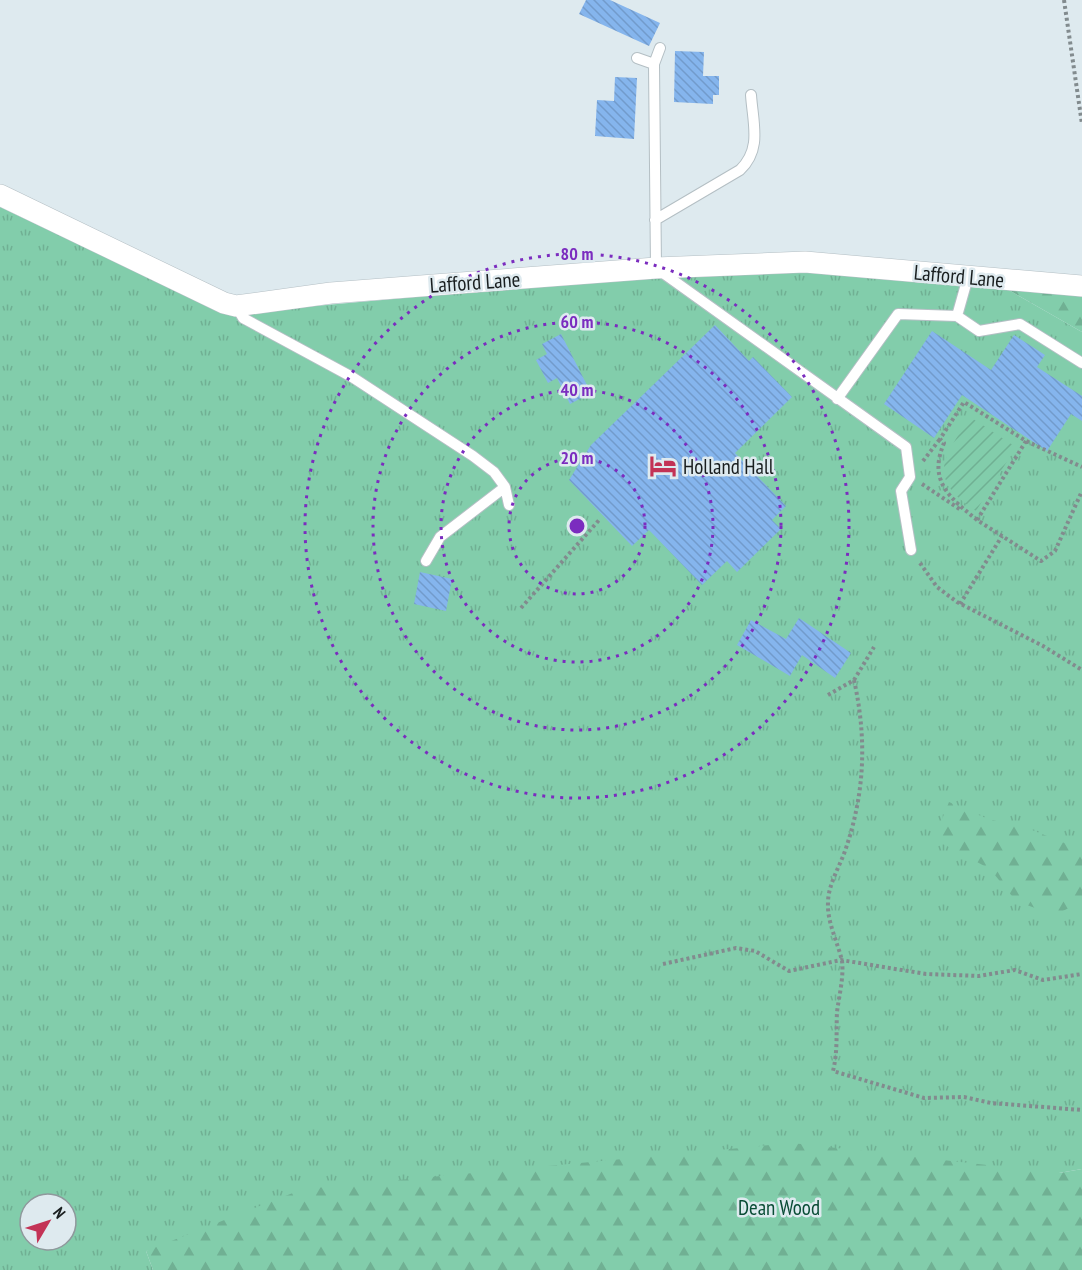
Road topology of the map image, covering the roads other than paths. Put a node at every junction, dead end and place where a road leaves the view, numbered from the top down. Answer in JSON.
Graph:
{"nodes":[{"id":1,"x":660,"y":48,"type":"dead end"},
{"id":2,"x":637,"y":58,"type":"dead end"},
{"id":3,"x":654,"y":64,"type":"junction"},
{"id":4,"x":751,"y":95,"type":"dead end"},
{"id":5,"x":0,"y":195,"type":"edge"},
{"id":6,"x":655,"y":220,"type":"junction"},
{"id":7,"x":656,"y":268,"type":"junction"},
{"id":8,"x":968,"y":277,"type":"junction"},
{"id":9,"x":1082,"y":286,"type":"edge"},
{"id":10,"x":236,"y":306,"type":"junction"},
{"id":11,"x":957,"y":316,"type":"junction"},
{"id":12,"x":1082,"y":363,"type":"edge"},
{"id":13,"x":837,"y":399,"type":"junction"},
{"id":14,"x":505,"y":487,"type":"junction"},
{"id":15,"x":509,"y":505,"type":"dead end"},
{"id":16,"x":911,"y":550,"type":"road end"},
{"id":17,"x":426,"y":561,"type":"dead end"}],
"edges":[{"from":1,"to":3,"type":"lane"},
{"from":2,"to":3,"type":"lane"},
{"from":3,"to":6,"type":"lane"},
{"from":4,"to":6,"type":"lane"},
{"from":5,"to":10,"type":"street","name":"Lafford Lane"},
{"from":6,"to":7,"type":"lane"},
{"from":7,"to":8,"type":"street","name":"Lafford Lane"},
{"from":7,"to":10,"type":"street","name":"Lafford Lane"},
{"from":7,"to":13,"type":"lane"},
{"from":8,"to":9,"type":"street","name":"Lafford Lane"},
{"from":8,"to":11,"type":"lane"},
{"from":10,"to":14,"type":"lane"},
{"from":11,"to":12,"type":"lane"},
{"from":11,"to":13,"type":"lane"},
{"from":13,"to":16,"type":"lane"},
{"from":14,"to":15,"type":"lane"},
{"from":14,"to":17,"type":"lane"}]}
